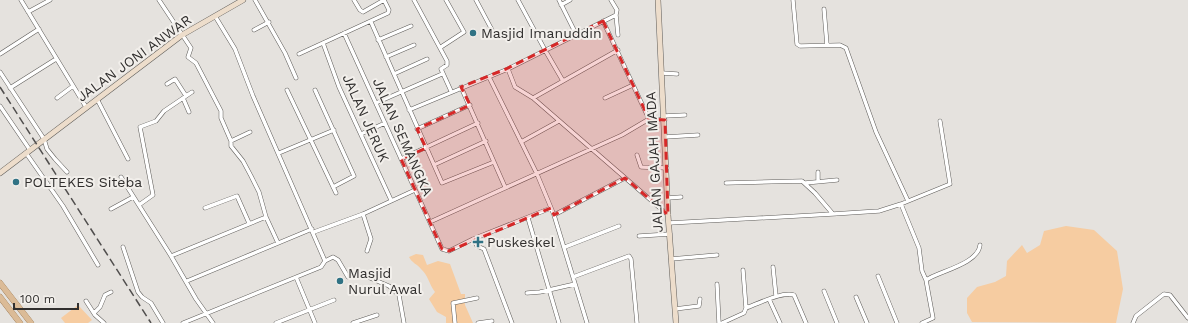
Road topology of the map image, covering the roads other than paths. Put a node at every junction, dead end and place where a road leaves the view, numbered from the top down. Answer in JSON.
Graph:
{"nodes":[{"id":1,"x":21,"y":0,"type":"edge"},
{"id":2,"x":50,"y":0,"type":"edge"},
{"id":3,"x":159,"y":0,"type":"edge"},
{"id":4,"x":243,"y":0,"type":"edge"},
{"id":5,"x":255,"y":0,"type":"edge"},
{"id":6,"x":354,"y":0,"type":"edge"},
{"id":7,"x":384,"y":0,"type":"edge"},
{"id":8,"x":414,"y":0,"type":"edge"},
{"id":9,"x":446,"y":0,"type":"edge"},
{"id":10,"x":476,"y":0,"type":"edge"},
{"id":11,"x":518,"y":0,"type":"edge"},
{"id":12,"x":559,"y":0,"type":"edge"},
{"id":13,"x":570,"y":0,"type":"edge"},
{"id":14,"x":611,"y":0,"type":"edge"},
{"id":15,"x":658,"y":0,"type":"edge"},
{"id":16,"x":793,"y":0,"type":"edge"},
{"id":17,"x":561,"y":5,"type":"junction"},
{"id":18,"x":824,"y":9,"type":"dead end"},
{"id":19,"x":28,"y":12,"type":"junction"},
{"id":20,"x":616,"y":15,"type":"junction"},
{"id":21,"x":215,"y":16,"type":"junction"},
{"id":22,"x":603,"y":21,"type":"junction"},
{"id":23,"x":269,"y":22,"type":"junction"},
{"id":24,"x":370,"y":22,"type":"junction"},
{"id":25,"x":411,"y":26,"type":"dead end"},
{"id":26,"x":39,"y":29,"type":"junction"},
{"id":27,"x":254,"y":30,"type":"dead end"},
{"id":28,"x":492,"y":30,"type":"dead end"},
{"id":29,"x":344,"y":33,"type":"junction"},
{"id":30,"x":576,"y":34,"type":"junction"},
{"id":31,"x":618,"y":34,"type":"dead end"},
{"id":32,"x":182,"y":35,"type":"junction"},
{"id":33,"x":378,"y":40,"type":"junction"},
{"id":34,"x":323,"y":43,"type":"junction"},
{"id":35,"x":414,"y":45,"type":"dead end"},
{"id":36,"x":827,"y":45,"type":"junction"},
{"id":37,"x":441,"y":47,"type":"junction"},
{"id":38,"x":544,"y":50,"type":"junction"},
{"id":39,"x":618,"y":50,"type":"junction"},
{"id":40,"x":0,"y":54,"type":"edge"},
{"id":41,"x":299,"y":54,"type":"dead end"},
{"id":42,"x":386,"y":57,"type":"junction"},
{"id":43,"x":427,"y":59,"type":"dead end"},
{"id":44,"x":56,"y":60,"type":"junction"},
{"id":45,"x":508,"y":69,"type":"junction"},
{"id":46,"x":0,"y":72,"type":"edge"},
{"id":47,"x":662,"y":73,"type":"junction"},
{"id":48,"x":394,"y":74,"type":"junction"},
{"id":49,"x":442,"y":74,"type":"junction"},
{"id":50,"x":677,"y":74,"type":"dead end"},
{"id":51,"x":489,"y":77,"type":"junction"},
{"id":52,"x":296,"y":78,"type":"dead end"},
{"id":53,"x":563,"y":81,"type":"junction"},
{"id":54,"x":166,"y":84,"type":"dead end"},
{"id":55,"x":633,"y":85,"type":"junction"},
{"id":56,"x":73,"y":86,"type":"junction"},
{"id":57,"x":461,"y":87,"type":"junction"},
{"id":58,"x":10,"y":88,"type":"junction"},
{"id":59,"x":287,"y":90,"type":"dead end"},
{"id":60,"x":315,"y":90,"type":"dead end"},
{"id":61,"x":192,"y":92,"type":"dead end"},
{"id":62,"x":402,"y":92,"type":"junction"},
{"id":63,"x":451,"y":92,"type":"junction"},
{"id":64,"x":184,"y":97,"type":"junction"},
{"id":65,"x":57,"y":98,"type":"dead end"},
{"id":66,"x":533,"y":98,"type":"junction"},
{"id":67,"x":605,"y":98,"type":"dead end"},
{"id":68,"x":97,"y":100,"type":"junction"},
{"id":69,"x":376,"y":104,"type":"junction"},
{"id":70,"x":470,"y":105,"type":"junction"},
{"id":71,"x":0,"y":106,"type":"edge"},
{"id":72,"x":86,"y":107,"type":"junction"},
{"id":73,"x":409,"y":110,"type":"junction"},
{"id":74,"x":188,"y":112,"type":"dead end"},
{"id":75,"x":685,"y":115,"type":"dead end"},
{"id":76,"x":664,"y":118,"type":"junction"},
{"id":77,"x":649,"y":119,"type":"junction"},
{"id":78,"x":559,"y":121,"type":"junction"},
{"id":79,"x":940,"y":121,"type":"dead end"},
{"id":80,"x":478,"y":123,"type":"junction"},
{"id":81,"x":385,"y":124,"type":"junction"},
{"id":82,"x":418,"y":129,"type":"junction"},
{"id":83,"x":334,"y":130,"type":"junction"},
{"id":84,"x":250,"y":132,"type":"dead end"},
{"id":85,"x":361,"y":134,"type":"junction"},
{"id":86,"x":698,"y":135,"type":"dead end"},
{"id":87,"x":665,"y":137,"type":"junction"},
{"id":88,"x":43,"y":140,"type":"junction"},
{"id":89,"x":311,"y":140,"type":"junction"},
{"id":90,"x":231,"y":141,"type":"junction"},
{"id":91,"x":486,"y":141,"type":"junction"},
{"id":92,"x":521,"y":142,"type":"junction"},
{"id":93,"x":426,"y":148,"type":"junction"},
{"id":94,"x":590,"y":148,"type":"junction"},
{"id":95,"x":28,"y":152,"type":"junction"},
{"id":96,"x":279,"y":153,"type":"junction"},
{"id":97,"x":637,"y":155,"type":"dead end"},
{"id":98,"x":128,"y":158,"type":"dead end"},
{"id":99,"x":401,"y":159,"type":"junction"},
{"id":100,"x":494,"y":162,"type":"junction"},
{"id":101,"x":434,"y":165,"type":"junction"},
{"id":102,"x":667,"y":168,"type":"junction"},
{"id":103,"x":68,"y":172,"type":"dead end"},
{"id":104,"x":818,"y":172,"type":"dead end"},
{"id":105,"x":0,"y":173,"type":"edge"},
{"id":106,"x":537,"y":174,"type":"junction"},
{"id":107,"x":121,"y":177,"type":"dead end"},
{"id":108,"x":625,"y":178,"type":"junction"},
{"id":109,"x":837,"y":180,"type":"dead end"},
{"id":110,"x":818,"y":181,"type":"junction"},
{"id":111,"x":726,"y":183,"type":"dead end"},
{"id":112,"x":805,"y":183,"type":"junction"},
{"id":113,"x":332,"y":187,"type":"junction"},
{"id":114,"x":506,"y":187,"type":"junction"},
{"id":115,"x":415,"y":190,"type":"junction"},
{"id":116,"x":336,"y":194,"type":"dead end"},
{"id":117,"x":133,"y":197,"type":"junction"},
{"id":118,"x":681,"y":197,"type":"dead end"},
{"id":119,"x":668,"y":198,"type":"junction"},
{"id":120,"x":391,"y":200,"type":"junction"},
{"id":121,"x":908,"y":201,"type":"junction"},
{"id":122,"x":901,"y":204,"type":"junction"},
{"id":123,"x":139,"y":205,"type":"junction"},
{"id":124,"x":205,"y":208,"type":"dead end"},
{"id":125,"x":552,"y":208,"type":"junction"},
{"id":126,"x":111,"y":209,"type":"dead end"},
{"id":127,"x":363,"y":214,"type":"junction"},
{"id":128,"x":833,"y":214,"type":"junction"},
{"id":129,"x":554,"y":215,"type":"junction"},
{"id":130,"x":668,"y":215,"type":"junction"},
{"id":131,"x":266,"y":217,"type":"junction"},
{"id":132,"x":528,"y":218,"type":"junction"},
{"id":133,"x":430,"y":222,"type":"junction"},
{"id":134,"x":249,"y":223,"type":"junction"},
{"id":135,"x":669,"y":223,"type":"junction"},
{"id":136,"x":620,"y":226,"type":"dead end"},
{"id":137,"x":313,"y":231,"type":"junction"},
{"id":138,"x":670,"y":234,"type":"junction"},
{"id":139,"x":639,"y":236,"type":"dead end"},
{"id":140,"x":473,"y":239,"type":"junction"},
{"id":141,"x":278,"y":243,"type":"junction"},
{"id":142,"x":980,"y":245,"type":"dead end"},
{"id":143,"x":565,"y":246,"type":"junction"},
{"id":144,"x":123,"y":247,"type":"dead end"},
{"id":145,"x":367,"y":251,"type":"dead end"},
{"id":146,"x":717,"y":255,"type":"dead end"},
{"id":147,"x":171,"y":256,"type":"junction"},
{"id":148,"x":671,"y":259,"type":"junction"},
{"id":149,"x":325,"y":261,"type":"junction"},
{"id":150,"x":98,"y":265,"type":"dead end"},
{"id":151,"x":773,"y":267,"type":"dead end"},
{"id":152,"x":743,"y":270,"type":"dead end"},
{"id":153,"x":878,"y":276,"type":"dead end"},
{"id":154,"x":296,"y":277,"type":"junction"},
{"id":155,"x":573,"y":277,"type":"junction"},
{"id":156,"x":926,"y":280,"type":"junction"},
{"id":157,"x":187,"y":281,"type":"junction"},
{"id":158,"x":0,"y":283,"type":"edge"},
{"id":159,"x":575,"y":284,"type":"junction"},
{"id":160,"x":717,"y":284,"type":"dead end"},
{"id":161,"x":549,"y":290,"type":"junction"},
{"id":162,"x":824,"y":291,"type":"dead end"},
{"id":163,"x":111,"y":292,"type":"dead end"},
{"id":164,"x":526,"y":293,"type":"dead end"},
{"id":165,"x":776,"y":296,"type":"junction"},
{"id":166,"x":0,"y":297,"type":"edge"},
{"id":167,"x":856,"y":297,"type":"dead end"},
{"id":168,"x":477,"y":298,"type":"dead end"},
{"id":169,"x":700,"y":299,"type":"dead end"},
{"id":170,"x":769,"y":299,"type":"junction"},
{"id":171,"x":334,"y":300,"type":"dead end"},
{"id":172,"x":86,"y":301,"type":"dead end"},
{"id":173,"x":746,"y":308,"type":"junction"},
{"id":174,"x":310,"y":309,"type":"junction"},
{"id":175,"x":676,"y":309,"type":"junction"},
{"id":176,"x":94,"y":313,"type":"junction"},
{"id":177,"x":207,"y":314,"type":"junction"},
{"id":178,"x":377,"y":314,"type":"dead end"},
{"id":179,"x":1188,"y":318,"type":"edge"},
{"id":180,"x":492,"y":321,"type":"dead end"},
{"id":181,"x":20,"y":323,"type":"edge"},
{"id":182,"x":31,"y":323,"type":"edge"},
{"id":183,"x":104,"y":323,"type":"edge"},
{"id":184,"x":163,"y":323,"type":"edge"},
{"id":185,"x":183,"y":323,"type":"edge"},
{"id":186,"x":213,"y":323,"type":"edge"},
{"id":187,"x":276,"y":323,"type":"edge"},
{"id":188,"x":315,"y":323,"type":"edge"},
{"id":189,"x":353,"y":323,"type":"edge"},
{"id":190,"x":404,"y":323,"type":"edge"},
{"id":191,"x":455,"y":323,"type":"edge"},
{"id":192,"x":478,"y":323,"type":"edge"},
{"id":193,"x":512,"y":323,"type":"edge"},
{"id":194,"x":558,"y":323,"type":"edge"},
{"id":195,"x":587,"y":323,"type":"edge"},
{"id":196,"x":637,"y":323,"type":"edge"},
{"id":197,"x":676,"y":323,"type":"edge"},
{"id":198,"x":721,"y":323,"type":"edge"},
{"id":199,"x":780,"y":323,"type":"edge"},
{"id":200,"x":806,"y":323,"type":"edge"},
{"id":201,"x":837,"y":323,"type":"edge"},
{"id":202,"x":867,"y":323,"type":"edge"},
{"id":203,"x":897,"y":323,"type":"edge"},
{"id":204,"x":922,"y":323,"type":"edge"},
{"id":205,"x":1133,"y":323,"type":"edge"}],
"edges":[{"from":1,"to":19,"type":"street"},
{"from":2,"to":19,"type":"street"},
{"from":3,"to":32,"type":"street"},
{"from":4,"to":21,"type":"main road","name":"JALAN JONI ANWAR"},
{"from":5,"to":23,"type":"street"},
{"from":6,"to":7,"type":"street"},
{"from":7,"to":24,"type":"street"},
{"from":8,"to":37,"type":"street"},
{"from":9,"to":37,"type":"street"},
{"from":10,"to":28,"type":"street"},
{"from":11,"to":38,"type":"street"},
{"from":12,"to":17,"type":"street"},
{"from":13,"to":17,"type":"street"},
{"from":14,"to":20,"type":"street"},
{"from":15,"to":47,"type":"main road","name":"JALAN GAJAH MADA"},
{"from":16,"to":36,"type":"street"},
{"from":17,"to":30,"type":"street"},
{"from":18,"to":36,"type":"street"},
{"from":19,"to":26,"type":"street"},
{"from":20,"to":22,"type":"street"},
{"from":20,"to":31,"type":"street"},
{"from":21,"to":32,"type":"main road","name":"JALAN JONI ANWAR"},
{"from":21,"to":96,"type":"street"},
{"from":22,"to":30,"type":"street"},
{"from":22,"to":39,"type":"street"},
{"from":23,"to":27,"type":"street"},
{"from":23,"to":52,"type":"street"},
{"from":24,"to":29,"type":"street"},
{"from":24,"to":33,"type":"street"},
{"from":25,"to":33,"type":"street"},
{"from":26,"to":40,"type":"street"},
{"from":26,"to":44,"type":"street"},
{"from":29,"to":34,"type":"street"},
{"from":29,"to":69,"type":"street","name":"JALAN SEMANGKA"},
{"from":30,"to":38,"type":"street"},
{"from":32,"to":68,"type":"main road","name":"JALAN JONI ANWAR"},
{"from":32,"to":90,"type":"street"},
{"from":33,"to":42,"type":"street"},
{"from":34,"to":41,"type":"street"},
{"from":34,"to":85,"type":"street","name":"JALAN JERUK"},
{"from":35,"to":42,"type":"street"},
{"from":36,"to":121,"type":"street"},
{"from":37,"to":49,"type":"street"},
{"from":38,"to":45,"type":"street"},
{"from":38,"to":53,"type":"street"},
{"from":39,"to":53,"type":"street"},
{"from":39,"to":55,"type":"street"},
{"from":42,"to":48,"type":"street"},
{"from":43,"to":48,"type":"street"},
{"from":44,"to":56,"type":"street"},
{"from":44,"to":58,"type":"street"},
{"from":45,"to":51,"type":"street"},
{"from":45,"to":66,"type":"street"},
{"from":46,"to":58,"type":"street"},
{"from":47,"to":50,"type":"street"},
{"from":47,"to":76,"type":"main road","name":"JALAN GAJAH MADA"},
{"from":48,"to":62,"type":"street"},
{"from":49,"to":62,"type":"street"},
{"from":49,"to":63,"type":"street"},
{"from":51,"to":57,"type":"street"},
{"from":51,"to":92,"type":"street"},
{"from":53,"to":66,"type":"street"},
{"from":54,"to":64,"type":"street"},
{"from":55,"to":67,"type":"street"},
{"from":55,"to":77,"type":"street"},
{"from":56,"to":65,"type":"street"},
{"from":56,"to":72,"type":"street"},
{"from":57,"to":63,"type":"street"},
{"from":57,"to":70,"type":"street"},
{"from":58,"to":88,"type":"street"},
{"from":59,"to":89,"type":"street"},
{"from":60,"to":83,"type":"street"},
{"from":61,"to":64,"type":"street"},
{"from":62,"to":69,"type":"street"},
{"from":62,"to":73,"type":"street"},
{"from":63,"to":73,"type":"street"},
{"from":64,"to":74,"type":"street"},
{"from":64,"to":123,"type":"street"},
{"from":66,"to":78,"type":"street"},
{"from":68,"to":72,"type":"main road","name":"JALAN JONI ANWAR"},
{"from":68,"to":98,"type":"street"},
{"from":69,"to":81,"type":"street","name":"JALAN SEMANGKA"},
{"from":70,"to":80,"type":"street"},
{"from":70,"to":82,"type":"street"},
{"from":71,"to":95,"type":"street"},
{"from":72,"to":88,"type":"main road","name":"JALAN JONI ANWAR"},
{"from":73,"to":82,"type":"street"},
{"from":75,"to":76,"type":"street"},
{"from":76,"to":77,"type":"street"},
{"from":76,"to":87,"type":"main road","name":"JALAN GAJAH MADA"},
{"from":77,"to":94,"type":"street"},
{"from":78,"to":92,"type":"street"},
{"from":78,"to":94,"type":"street"},
{"from":79,"to":121,"type":"street"},
{"from":80,"to":91,"type":"street"},
{"from":80,"to":93,"type":"street"},
{"from":81,"to":85,"type":"street"},
{"from":81,"to":99,"type":"street","name":"JALAN SEMANGKA"},
{"from":82,"to":93,"type":"street"},
{"from":83,"to":89,"type":"street"},
{"from":83,"to":113,"type":"street"},
{"from":84,"to":90,"type":"street"},
{"from":85,"to":120,"type":"street","name":"JALAN JERUK"},
{"from":86,"to":87,"type":"street"},
{"from":87,"to":102,"type":"main road","name":"JALAN GAJAH MADA"},
{"from":88,"to":95,"type":"main road","name":"JALAN JONI ANWAR"},
{"from":88,"to":103,"type":"street"},
{"from":89,"to":96,"type":"street"},
{"from":89,"to":113,"type":"street"},
{"from":90,"to":131,"type":"street"},
{"from":91,"to":100,"type":"street"},
{"from":91,"to":101,"type":"street"},
{"from":92,"to":106,"type":"street"},
{"from":93,"to":99,"type":"street"},
{"from":93,"to":101,"type":"street"},
{"from":94,"to":106,"type":"street"},
{"from":94,"to":108,"type":"street"},
{"from":95,"to":105,"type":"main road","name":"JALAN JONI ANWAR"},
{"from":95,"to":150,"type":"street"},
{"from":96,"to":137,"type":"street"},
{"from":97,"to":102,"type":"street"},
{"from":99,"to":115,"type":"street","name":"JALAN SEMANGKA"},
{"from":100,"to":101,"type":"street"},
{"from":100,"to":114,"type":"street"},
{"from":102,"to":119,"type":"main road","name":"JALAN GAJAH MADA"},
{"from":104,"to":110,"type":"street"},
{"from":106,"to":114,"type":"street"},
{"from":106,"to":125,"type":"street"},
{"from":107,"to":117,"type":"street"},
{"from":108,"to":129,"type":"street"},
{"from":108,"to":130,"type":"street"},
{"from":109,"to":110,"type":"street"},
{"from":110,"to":112,"type":"street"},
{"from":111,"to":112,"type":"street"},
{"from":112,"to":128,"type":"street"},
{"from":113,"to":116,"type":"street"},
{"from":114,"to":133,"type":"street"},
{"from":115,"to":120,"type":"street"},
{"from":115,"to":133,"type":"street","name":"JALAN SEMANGKA"},
{"from":117,"to":123,"type":"street"},
{"from":117,"to":126,"type":"street"},
{"from":118,"to":119,"type":"street"},
{"from":119,"to":130,"type":"main road","name":"JALAN GAJAH MADA"},
{"from":120,"to":127,"type":"street"},
{"from":121,"to":122,"type":"street"},
{"from":122,"to":128,"type":"street"},
{"from":122,"to":156,"type":"street"},
{"from":123,"to":147,"type":"street"},
{"from":124,"to":134,"type":"street"},
{"from":125,"to":129,"type":"street"},
{"from":125,"to":132,"type":"street"},
{"from":127,"to":137,"type":"street"},
{"from":127,"to":145,"type":"street"},
{"from":128,"to":135,"type":"street"},
{"from":129,"to":143,"type":"street"},
{"from":130,"to":135,"type":"main road","name":"JALAN GAJAH MADA"},
{"from":131,"to":134,"type":"street"},
{"from":131,"to":141,"type":"street"},
{"from":132,"to":140,"type":"street"},
{"from":132,"to":161,"type":"street"},
{"from":133,"to":140,"type":"street","name":"JALAN SEMANGKA"},
{"from":134,"to":147,"type":"street"},
{"from":135,"to":138,"type":"main road","name":"JALAN GAJAH MADA"},
{"from":136,"to":143,"type":"street"},
{"from":137,"to":141,"type":"street"},
{"from":137,"to":149,"type":"street"},
{"from":138,"to":139,"type":"street"},
{"from":138,"to":148,"type":"main road","name":"JALAN GAJAH MADA"},
{"from":140,"to":193,"type":"street"},
{"from":141,"to":157,"type":"street"},
{"from":142,"to":156,"type":"street"},
{"from":143,"to":155,"type":"street"},
{"from":144,"to":184,"type":"street"},
{"from":146,"to":148,"type":"street"},
{"from":147,"to":157,"type":"street"},
{"from":148,"to":175,"type":"main road","name":"JALAN GAJAH MADA"},
{"from":149,"to":154,"type":"street"},
{"from":149,"to":190,"type":"street"},
{"from":151,"to":165,"type":"street"},
{"from":152,"to":173,"type":"street"},
{"from":153,"to":203,"type":"street"},
{"from":154,"to":174,"type":"street"},
{"from":154,"to":177,"type":"street"},
{"from":155,"to":159,"type":"street"},
{"from":155,"to":196,"type":"street"},
{"from":156,"to":204,"type":"street"},
{"from":157,"to":177,"type":"street"},
{"from":158,"to":182,"type":"main road"},
{"from":159,"to":161,"type":"street"},
{"from":159,"to":195,"type":"street"},
{"from":160,"to":198,"type":"street"},
{"from":161,"to":164,"type":"street"},
{"from":161,"to":194,"type":"street"},
{"from":162,"to":201,"type":"street"},
{"from":163,"to":176,"type":"street"},
{"from":165,"to":170,"type":"street"},
{"from":165,"to":200,"type":"street"},
{"from":166,"to":181,"type":"main road"},
{"from":167,"to":202,"type":"street"},
{"from":168,"to":191,"type":"street"},
{"from":169,"to":175,"type":"street"},
{"from":170,"to":173,"type":"street"},
{"from":170,"to":199,"type":"street"},
{"from":171,"to":174,"type":"street"},
{"from":172,"to":176,"type":"street"},
{"from":173,"to":198,"type":"street"},
{"from":174,"to":187,"type":"street"},
{"from":174,"to":188,"type":"street"},
{"from":175,"to":197,"type":"main road","name":"JALAN GAJAH MADA"},
{"from":176,"to":183,"type":"street"},
{"from":177,"to":185,"type":"street"},
{"from":177,"to":186,"type":"street"},
{"from":178,"to":189,"type":"street"},
{"from":179,"to":205,"type":"street"},
{"from":180,"to":192,"type":"street"}]}
